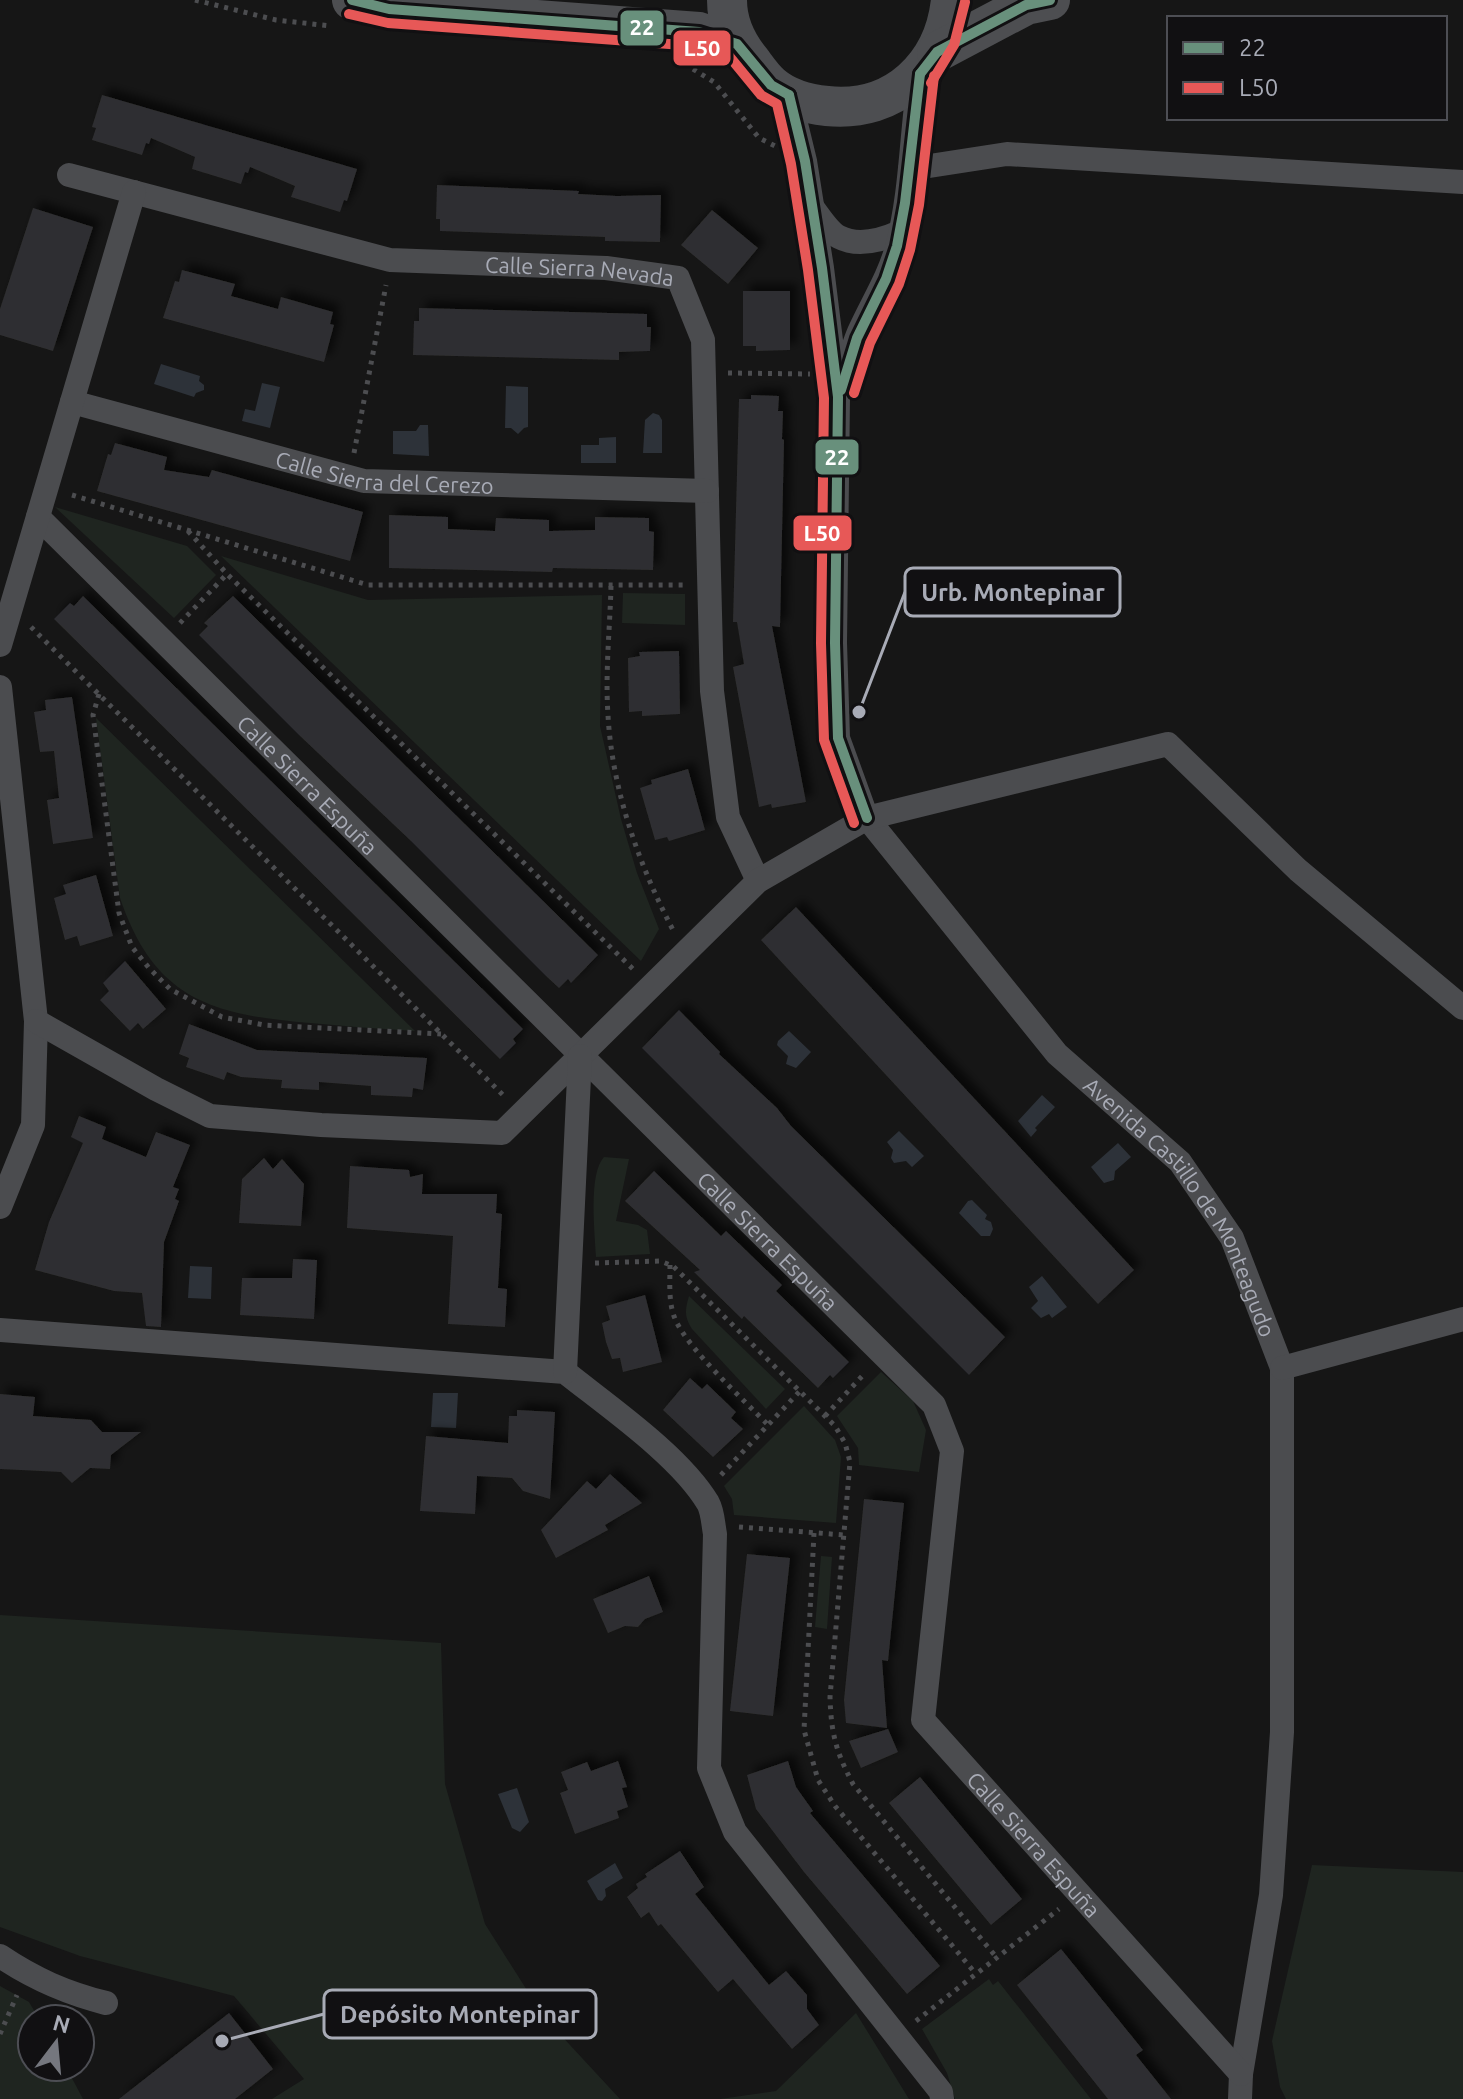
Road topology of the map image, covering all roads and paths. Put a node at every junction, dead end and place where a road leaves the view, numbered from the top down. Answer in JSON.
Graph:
{"nodes":[{"id":1,"x":352,"y":0,"type":"edge"},
{"id":2,"x":727,"y":0,"type":"edge"},
{"id":3,"x":951,"y":0,"type":"edge"},
{"id":4,"x":1050,"y":0,"type":"edge"},
{"id":5,"x":737,"y":44,"type":"junction"},
{"id":6,"x":928,"y":63,"type":"junction"},
{"id":7,"x":789,"y":95,"type":"junction"},
{"id":8,"x":910,"y":169,"type":"junction"},
{"id":9,"x":69,"y":175,"type":"dead end"},
{"id":10,"x":1463,"y":182,"type":"edge"},
{"id":11,"x":134,"y":192,"type":"junction"},
{"id":12,"x":812,"y":207,"type":"junction"},
{"id":13,"x":900,"y":232,"type":"junction"},
{"id":14,"x":390,"y":260,"type":"junction"},
{"id":15,"x":704,"y":372,"type":"junction"},
{"id":16,"x":836,"y":386,"type":"junction"},
{"id":17,"x":72,"y":402,"type":"junction"},
{"id":18,"x":350,"y":477,"type":"junction"},
{"id":19,"x":47,"y":487,"type":"junction"},
{"id":20,"x":707,"y":491,"type":"junction"},
{"id":21,"x":38,"y":517,"type":"junction"},
{"id":22,"x":187,"y":530,"type":"junction"},
{"id":23,"x":227,"y":574,"type":"junction"},
{"id":24,"x":709,"y":585,"type":"junction"},
{"id":25,"x":611,"y":586,"type":"junction"},
{"id":26,"x":8,"y":618,"type":"junction"},
{"id":27,"x":162,"y":640,"type":"junction"},
{"id":28,"x":0,"y":645,"type":"edge"},
{"id":29,"x":0,"y":687,"type":"edge"},
{"id":30,"x":99,"y":694,"type":"junction"},
{"id":31,"x":867,"y":818,"type":"junction"},
{"id":32,"x":758,"y":881,"type":"junction"},
{"id":33,"x":685,"y":952,"type":"junction"},
{"id":34,"x":651,"y":986,"type":"junction"},
{"id":35,"x":1463,"y":1008,"type":"edge"},
{"id":36,"x":36,"y":1021,"type":"junction"},
{"id":37,"x":442,"y":1034,"type":"junction"},
{"id":38,"x":580,"y":1056,"type":"junction"},
{"id":39,"x":522,"y":1114,"type":"junction"},
{"id":40,"x":0,"y":1207,"type":"edge"},
{"id":41,"x":570,"y":1264,"type":"junction"},
{"id":42,"x":670,"y":1265,"type":"junction"},
{"id":43,"x":1463,"y":1319,"type":"edge"},
{"id":44,"x":0,"y":1330,"type":"edge"},
{"id":45,"x":882,"y":1355,"type":"junction"},
{"id":46,"x":1282,"y":1368,"type":"junction"},
{"id":47,"x":565,"y":1372,"type":"junction"},
{"id":48,"x":800,"y":1391,"type":"junction"},
{"id":49,"x":825,"y":1416,"type":"junction"},
{"id":50,"x":768,"y":1425,"type":"junction"},
{"id":51,"x":702,"y":1495,"type":"junction"},
{"id":52,"x":714,"y":1525,"type":"junction"},
{"id":53,"x":814,"y":1533,"type":"junction"},
{"id":54,"x":844,"y":1535,"type":"junction"},
{"id":55,"x":1079,"y":1893,"type":"junction"},
{"id":56,"x":0,"y":1956,"type":"edge"},
{"id":57,"x":997,"y":1958,"type":"junction"},
{"id":58,"x":976,"y":1974,"type":"junction"},
{"id":59,"x":27,"y":1975,"type":"junction"},
{"id":60,"x":106,"y":2003,"type":"dead end"},
{"id":61,"x":0,"y":2034,"type":"edge"},
{"id":62,"x":897,"y":2037,"type":"junction"},
{"id":63,"x":1241,"y":2074,"type":"junction"},
{"id":64,"x":942,"y":2099,"type":"edge"},
{"id":65,"x":1240,"y":2099,"type":"edge"}],
"edges":[{"from":1,"to":5,"type":"main road"},
{"from":2,"to":5,"type":"main road"},
{"from":3,"to":6,"type":"main road"},
{"from":4,"to":6,"type":"main road"},
{"from":5,"to":7,"type":"main road"},
{"from":6,"to":7,"type":"main road"},
{"from":6,"to":8,"type":"street","name":"Avenida Castillo de Monteagudo"},
{"from":7,"to":12,"type":"street","name":"Avenida Castillo de Monteagudo"},
{"from":8,"to":10,"type":"street"},
{"from":8,"to":13,"type":"street","name":"Avenida Castillo de Monteagudo"},
{"from":9,"to":11,"type":"street","name":"Calle Sierra Nevada"},
{"from":11,"to":14,"type":"street","name":"Calle Sierra Nevada"},
{"from":11,"to":17,"type":"street"},
{"from":12,"to":13,"type":"street"},
{"from":12,"to":16,"type":"street","name":"Avenida Castillo de Monteagudo"},
{"from":13,"to":16,"type":"street","name":"Avenida Castillo de Monteagudo"},
{"from":14,"to":15,"type":"street","name":"Calle Sierra Nevada"},
{"from":14,"to":18,"type":"path"},
{"from":15,"to":16,"type":"path"},
{"from":15,"to":20,"type":"street","name":"Calle Sierra Nevada"},
{"from":16,"to":31,"type":"street","name":"Avenida Castillo de Monteagudo"},
{"from":17,"to":18,"type":"street","name":"Calle Sierra del Cerezo"},
{"from":17,"to":19,"type":"street"},
{"from":18,"to":20,"type":"street","name":"Calle Sierra del Cerezo"},
{"from":19,"to":21,"type":"street"},
{"from":19,"to":22,"type":"path"},
{"from":20,"to":24,"type":"street","name":"Calle Sierra Nevada"},
{"from":21,"to":26,"type":"street"},
{"from":21,"to":27,"type":"street","name":"Calle Sierra Espuña"},
{"from":22,"to":23,"type":"path"},
{"from":22,"to":25,"type":"path"},
{"from":23,"to":27,"type":"path"},
{"from":23,"to":34,"type":"path"},
{"from":24,"to":25,"type":"path"},
{"from":24,"to":32,"type":"street","name":"Calle Sierra Nevada"},
{"from":25,"to":33,"type":"path"},
{"from":26,"to":28,"type":"street"},
{"from":26,"to":30,"type":"path"},
{"from":27,"to":38,"type":"street","name":"Calle Sierra Espuña"},
{"from":29,"to":36,"type":"street"},
{"from":30,"to":37,"type":"path"},
{"from":30,"to":37,"type":"path"},
{"from":31,"to":32,"type":"street"},
{"from":31,"to":35,"type":"street"},
{"from":31,"to":46,"type":"street","name":"Avenida Castillo de Monteagudo"},
{"from":32,"to":33,"type":"street"},
{"from":33,"to":34,"type":"street"},
{"from":34,"to":38,"type":"street"},
{"from":36,"to":39,"type":"street"},
{"from":36,"to":40,"type":"street"},
{"from":37,"to":39,"type":"path"},
{"from":38,"to":39,"type":"street"},
{"from":38,"to":41,"type":"street"},
{"from":38,"to":45,"type":"street","name":"Calle Sierra Espuña"},
{"from":41,"to":42,"type":"path"},
{"from":41,"to":47,"type":"street"},
{"from":42,"to":48,"type":"path"},
{"from":42,"to":50,"type":"path"},
{"from":43,"to":46,"type":"street"},
{"from":44,"to":47,"type":"street"},
{"from":45,"to":49,"type":"path"},
{"from":45,"to":55,"type":"street","name":"Calle Sierra Espuña"},
{"from":46,"to":63,"type":"street","name":"Avenida Castillo de Monteagudo"},
{"from":47,"to":51,"type":"street"},
{"from":48,"to":49,"type":"path"},
{"from":48,"to":50,"type":"path"},
{"from":49,"to":54,"type":"path"},
{"from":50,"to":51,"type":"path"},
{"from":51,"to":52,"type":"street"},
{"from":52,"to":53,"type":"path"},
{"from":52,"to":62,"type":"street"},
{"from":53,"to":54,"type":"path"},
{"from":53,"to":58,"type":"path"},
{"from":54,"to":57,"type":"path"},
{"from":55,"to":57,"type":"path"},
{"from":55,"to":63,"type":"street","name":"Calle Sierra Espuña"},
{"from":56,"to":59,"type":"street"},
{"from":57,"to":58,"type":"path"},
{"from":58,"to":62,"type":"path"},
{"from":59,"to":60,"type":"street"},
{"from":59,"to":61,"type":"path"},
{"from":62,"to":64,"type":"street"},
{"from":63,"to":65,"type":"street","name":"Avenida Castillo de Monteagudo"}]}
